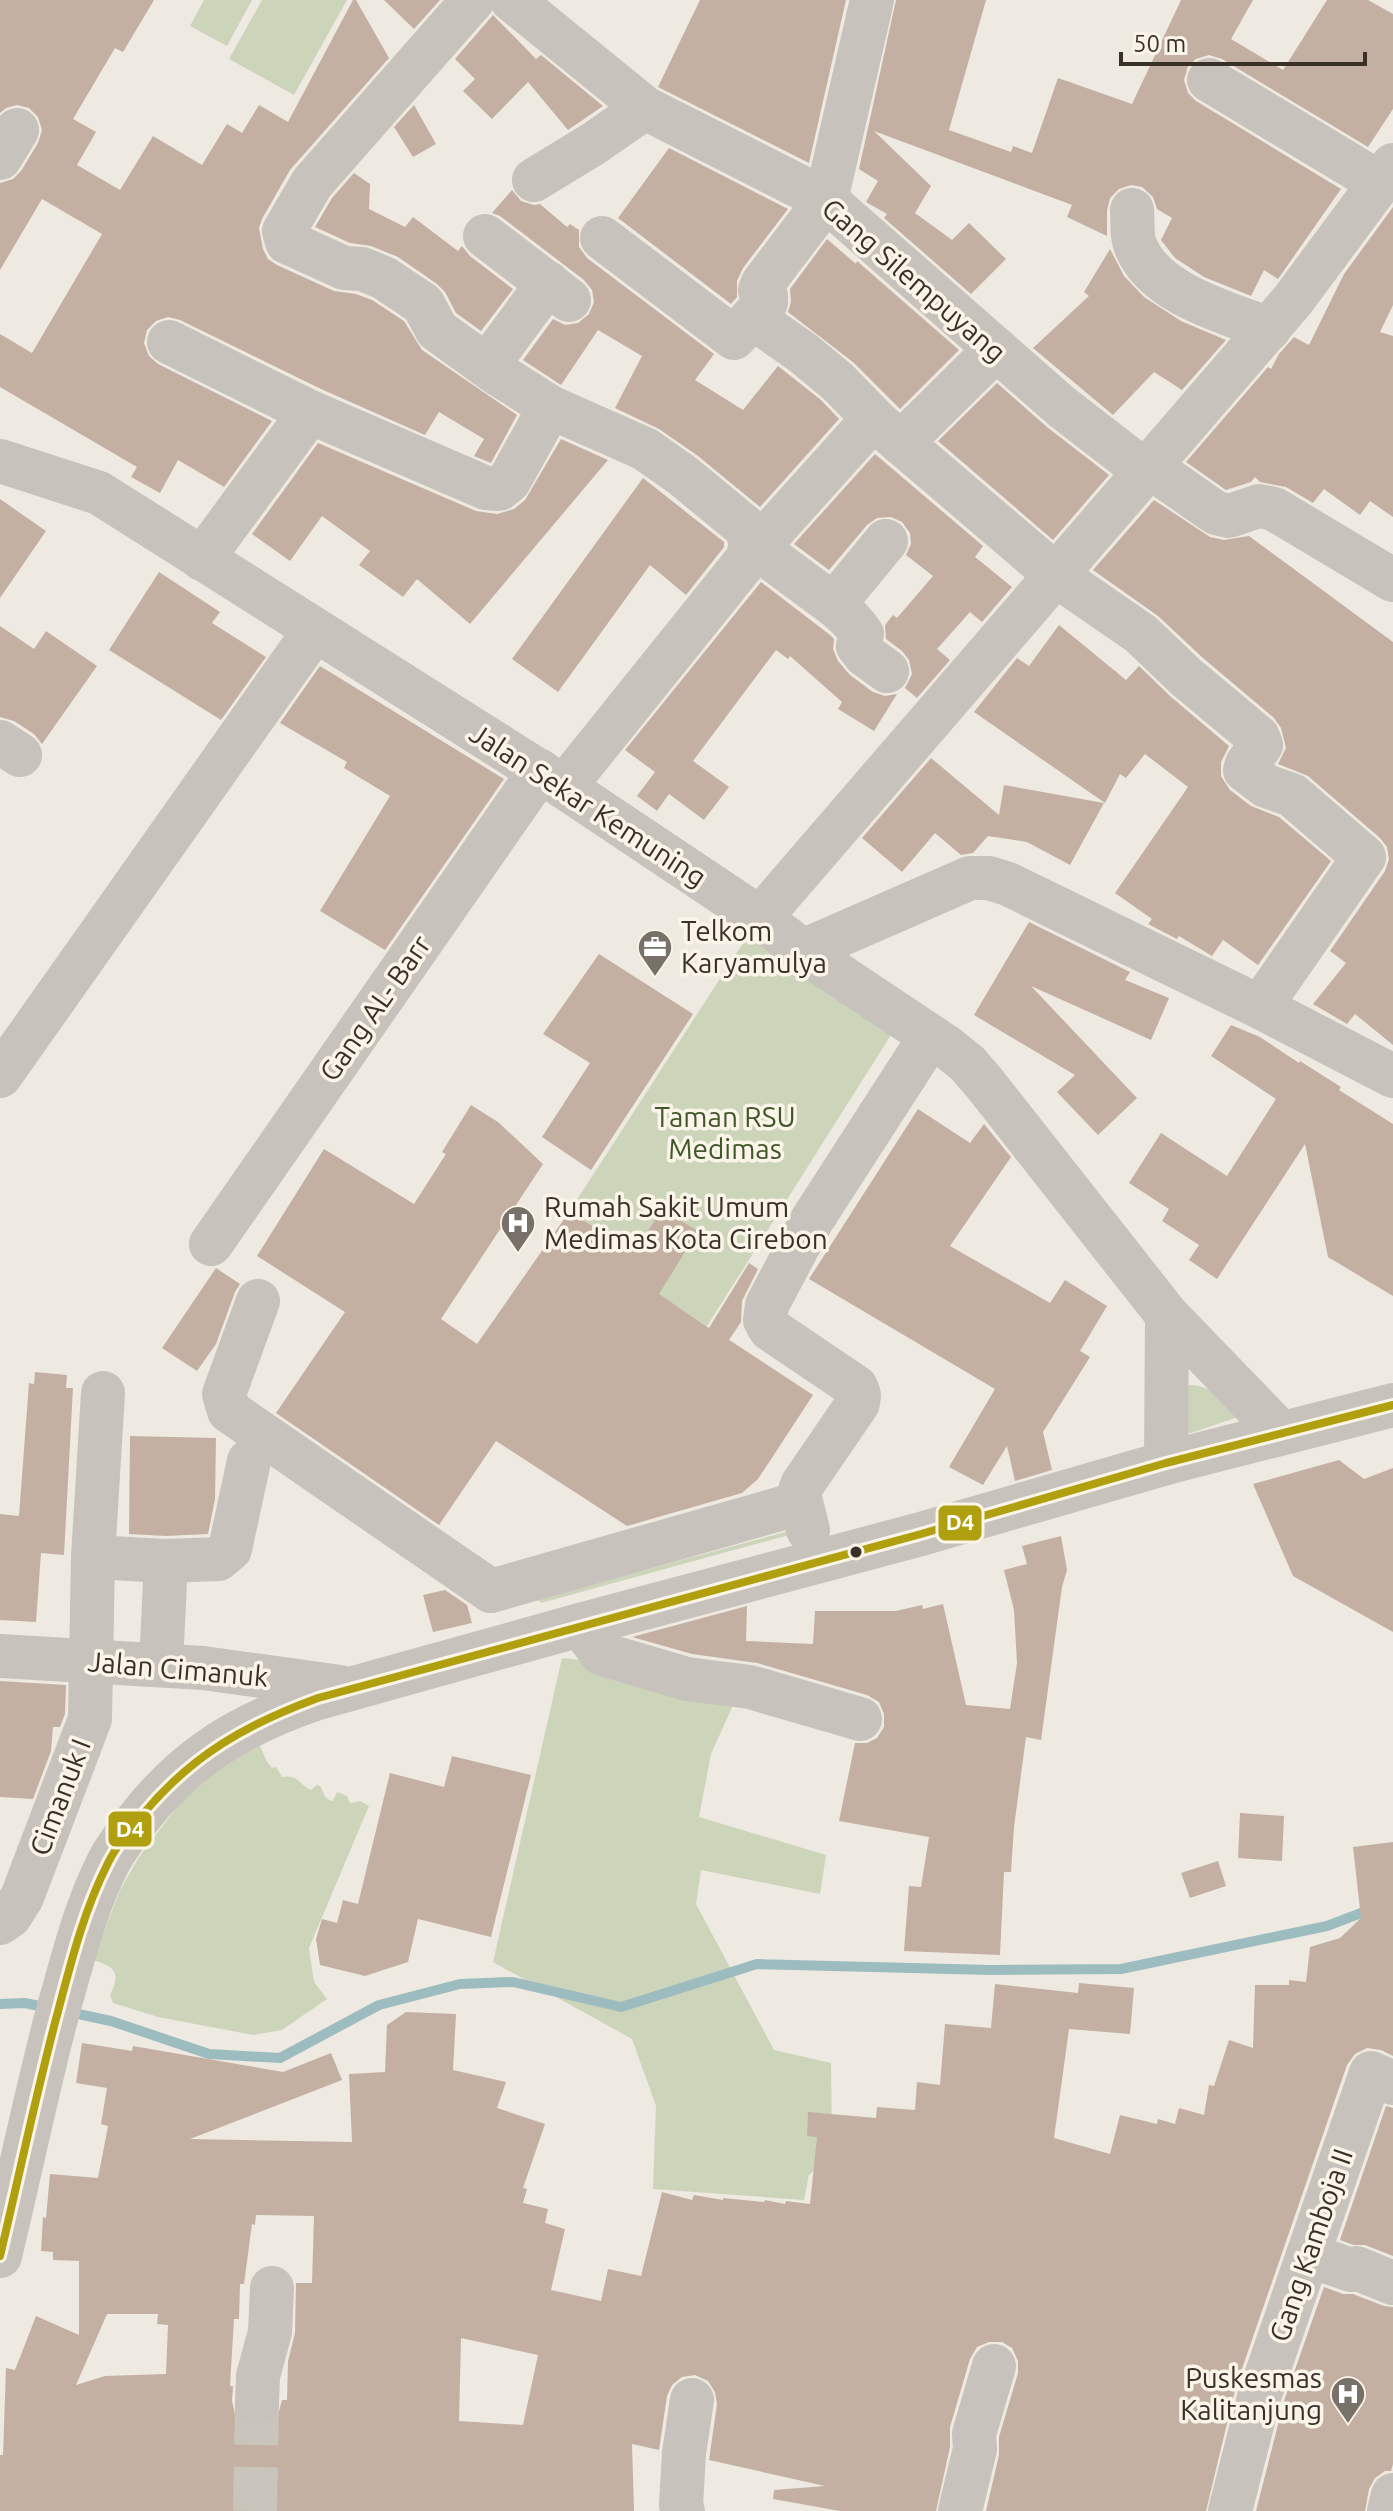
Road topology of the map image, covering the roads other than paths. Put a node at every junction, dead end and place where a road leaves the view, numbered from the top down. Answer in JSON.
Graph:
{"nodes":[{"id":1,"x":473,"y":0,"type":"edge"},
{"id":2,"x":512,"y":0,"type":"edge"},
{"id":3,"x":872,"y":0,"type":"edge"},
{"id":4,"x":1209,"y":80,"type":"dead end"},
{"id":5,"x":645,"y":108,"type":"junction"},
{"id":6,"x":1386,"y":174,"type":"edge"},
{"id":7,"x":534,"y":180,"type":"dead end"},
{"id":8,"x":826,"y":200,"type":"junction"},
{"id":9,"x":1132,"y":210,"type":"dead end"},
{"id":10,"x":485,"y":236,"type":"dead end"},
{"id":11,"x":602,"y":238,"type":"dead end"},
{"id":12,"x":753,"y":318,"type":"junction"},
{"id":13,"x":1269,"y":329,"type":"junction"},
{"id":14,"x":169,"y":342,"type":"dead end"},
{"id":15,"x":996,"y":349,"type":"junction"},
{"id":16,"x":487,"y":366,"type":"junction"},
{"id":17,"x":550,"y":407,"type":"junction"},
{"id":18,"x":310,"y":412,"type":"junction"},
{"id":19,"x":887,"y":431,"type":"junction"},
{"id":20,"x":0,"y":461,"type":"edge"},
{"id":21,"x":1148,"y":470,"type":"junction"},
{"id":22,"x":886,"y":541,"type":"dead end"},
{"id":23,"x":752,"y":553,"type":"junction"},
{"id":24,"x":202,"y":559,"type":"junction"},
{"id":25,"x":1391,"y":575,"type":"edge"},
{"id":26,"x":1057,"y":576,"type":"junction"},
{"id":27,"x":835,"y":603,"type":"junction"},
{"id":28,"x":315,"y":630,"type":"junction"},
{"id":29,"x":887,"y":671,"type":"dead end"},
{"id":30,"x":552,"y":779,"type":"junction"},
{"id":31,"x":760,"y":918,"type":"junction"},
{"id":32,"x":803,"y":951,"type":"junction"},
{"id":33,"x":1260,"y":1007,"type":"junction"},
{"id":34,"x":930,"y":1037,"type":"junction"},
{"id":35,"x":0,"y":1076,"type":"edge"},
{"id":36,"x":1393,"y":1076,"type":"edge"},
{"id":37,"x":211,"y":1244,"type":"dead end"},
{"id":38,"x":258,"y":1301,"type":"dead end"},
{"id":39,"x":1167,"y":1315,"type":"junction"},
{"id":40,"x":103,"y":1393,"type":"dead end"},
{"id":41,"x":1393,"y":1405,"type":"edge"},
{"id":42,"x":1280,"y":1432,"type":"junction"},
{"id":43,"x":249,"y":1461,"type":"dead end"},
{"id":44,"x":1166,"y":1463,"type":"junction"},
{"id":45,"x":800,"y":1503,"type":"junction"},
{"id":46,"x":93,"y":1557,"type":"junction"},
{"id":47,"x":817,"y":1560,"type":"junction"},
{"id":48,"x":166,"y":1561,"type":"junction"},
{"id":49,"x":491,"y":1591,"type":"junction"},
{"id":50,"x":580,"y":1625,"type":"junction"},
{"id":51,"x":523,"y":1643,"type":"junction"},
{"id":52,"x":0,"y":1656,"type":"edge"},
{"id":53,"x":92,"y":1661,"type":"junction"},
{"id":54,"x":161,"y":1665,"type":"junction"},
{"id":55,"x":356,"y":1689,"type":"junction"},
{"id":56,"x":860,"y":1719,"type":"dead end"},
{"id":57,"x":0,"y":1923,"type":"edge"},
{"id":58,"x":1382,"y":2078,"type":"edge"},
{"id":59,"x":1308,"y":2255,"type":"junction"},
{"id":60,"x":0,"y":2256,"type":"edge"},
{"id":61,"x":1393,"y":2283,"type":"edge"},
{"id":62,"x":272,"y":2288,"type":"dead end"},
{"id":63,"x":994,"y":2366,"type":"dead end"},
{"id":64,"x":692,"y":2400,"type":"dead end"},
{"id":65,"x":257,"y":2402,"type":"tunnel mouth"},
{"id":66,"x":1393,"y":2495,"type":"edge"},
{"id":67,"x":683,"y":2511,"type":"edge"},
{"id":68,"x":960,"y":2511,"type":"edge"},
{"id":69,"x":1230,"y":2511,"type":"edge"},
{"id":70,"x":1389,"y":2511,"type":"edge"}],
"edges":[{"from":1,"to":16,"type":"street"},
{"from":2,"to":5,"type":"street","name":"Gang Silempuyang"},
{"from":3,"to":8,"type":"street"},
{"from":4,"to":6,"type":"street"},
{"from":5,"to":7,"type":"street"},
{"from":5,"to":8,"type":"street","name":"Gang Silempuyang"},
{"from":6,"to":13,"type":"street"},
{"from":8,"to":12,"type":"street"},
{"from":8,"to":15,"type":"street","name":"Gang Silempuyang"},
{"from":9,"to":13,"type":"street"},
{"from":10,"to":16,"type":"street"},
{"from":11,"to":12,"type":"street"},
{"from":12,"to":19,"type":"street"},
{"from":13,"to":21,"type":"street"},
{"from":14,"to":18,"type":"street"},
{"from":15,"to":19,"type":"street","name":"Gang AL- Barr"},
{"from":15,"to":21,"type":"street","name":"Gang Silempuyang"},
{"from":16,"to":17,"type":"street"},
{"from":17,"to":18,"type":"street"},
{"from":17,"to":23,"type":"street"},
{"from":18,"to":24,"type":"street"},
{"from":19,"to":23,"type":"street","name":"Gang AL- Barr"},
{"from":19,"to":26,"type":"street"},
{"from":20,"to":24,"type":"street","name":"Jalan Sekar Kemuning"},
{"from":21,"to":25,"type":"street","name":"Gang Silempuyang"},
{"from":21,"to":26,"type":"street"},
{"from":22,"to":27,"type":"street"},
{"from":23,"to":27,"type":"street"},
{"from":23,"to":30,"type":"street","name":"Gang AL- Barr"},
{"from":24,"to":28,"type":"street","name":"Jalan Sekar Kemuning"},
{"from":26,"to":31,"type":"street"},
{"from":26,"to":33,"type":"street"},
{"from":27,"to":29,"type":"street"},
{"from":28,"to":30,"type":"street","name":"Jalan Sekar Kemuning"},
{"from":28,"to":35,"type":"street"},
{"from":30,"to":31,"type":"street","name":"Jalan Sekar Kemuning"},
{"from":30,"to":37,"type":"street","name":"Gang AL- Barr"},
{"from":31,"to":32,"type":"street","name":"Jalan Sekar Kemuning"},
{"from":32,"to":33,"type":"street"},
{"from":32,"to":34,"type":"street","name":"Jalan Sekar Kemuning"},
{"from":33,"to":36,"type":"street"},
{"from":34,"to":39,"type":"street","name":"Jalan Sekar Kemuning"},
{"from":34,"to":45,"type":"street"},
{"from":38,"to":49,"type":"street"},
{"from":39,"to":42,"type":"street","name":"Jalan Sekar Kemuning"},
{"from":39,"to":44,"type":"street"},
{"from":40,"to":46,"type":"street","name":"Cimanuk I"},
{"from":41,"to":42,"type":"street"},
{"from":42,"to":44,"type":"street"},
{"from":43,"to":48,"type":"street"},
{"from":44,"to":47,"type":"street"},
{"from":45,"to":47,"type":"street"},
{"from":45,"to":49,"type":"street"},
{"from":46,"to":48,"type":"street"},
{"from":46,"to":53,"type":"street","name":"Cimanuk I"},
{"from":47,"to":50,"type":"street"},
{"from":48,"to":54,"type":"street"},
{"from":49,"to":51,"type":"street"},
{"from":50,"to":51,"type":"street"},
{"from":50,"to":56,"type":"street"},
{"from":51,"to":55,"type":"street"},
{"from":52,"to":53,"type":"street","name":"Jalan Cimanuk"},
{"from":53,"to":54,"type":"street","name":"Jalan Cimanuk"},
{"from":53,"to":57,"type":"street","name":"Cimanuk I"},
{"from":54,"to":55,"type":"street","name":"Jalan Cimanuk"},
{"from":55,"to":60,"type":"street"},
{"from":58,"to":59,"type":"street","name":"Gang Kamboja II"},
{"from":59,"to":61,"type":"street"},
{"from":59,"to":69,"type":"street","name":"Gang Kamboja II"},
{"from":62,"to":65,"type":"street"},
{"from":63,"to":68,"type":"street"},
{"from":64,"to":67,"type":"street"},
{"from":66,"to":70,"type":"street"}]}
